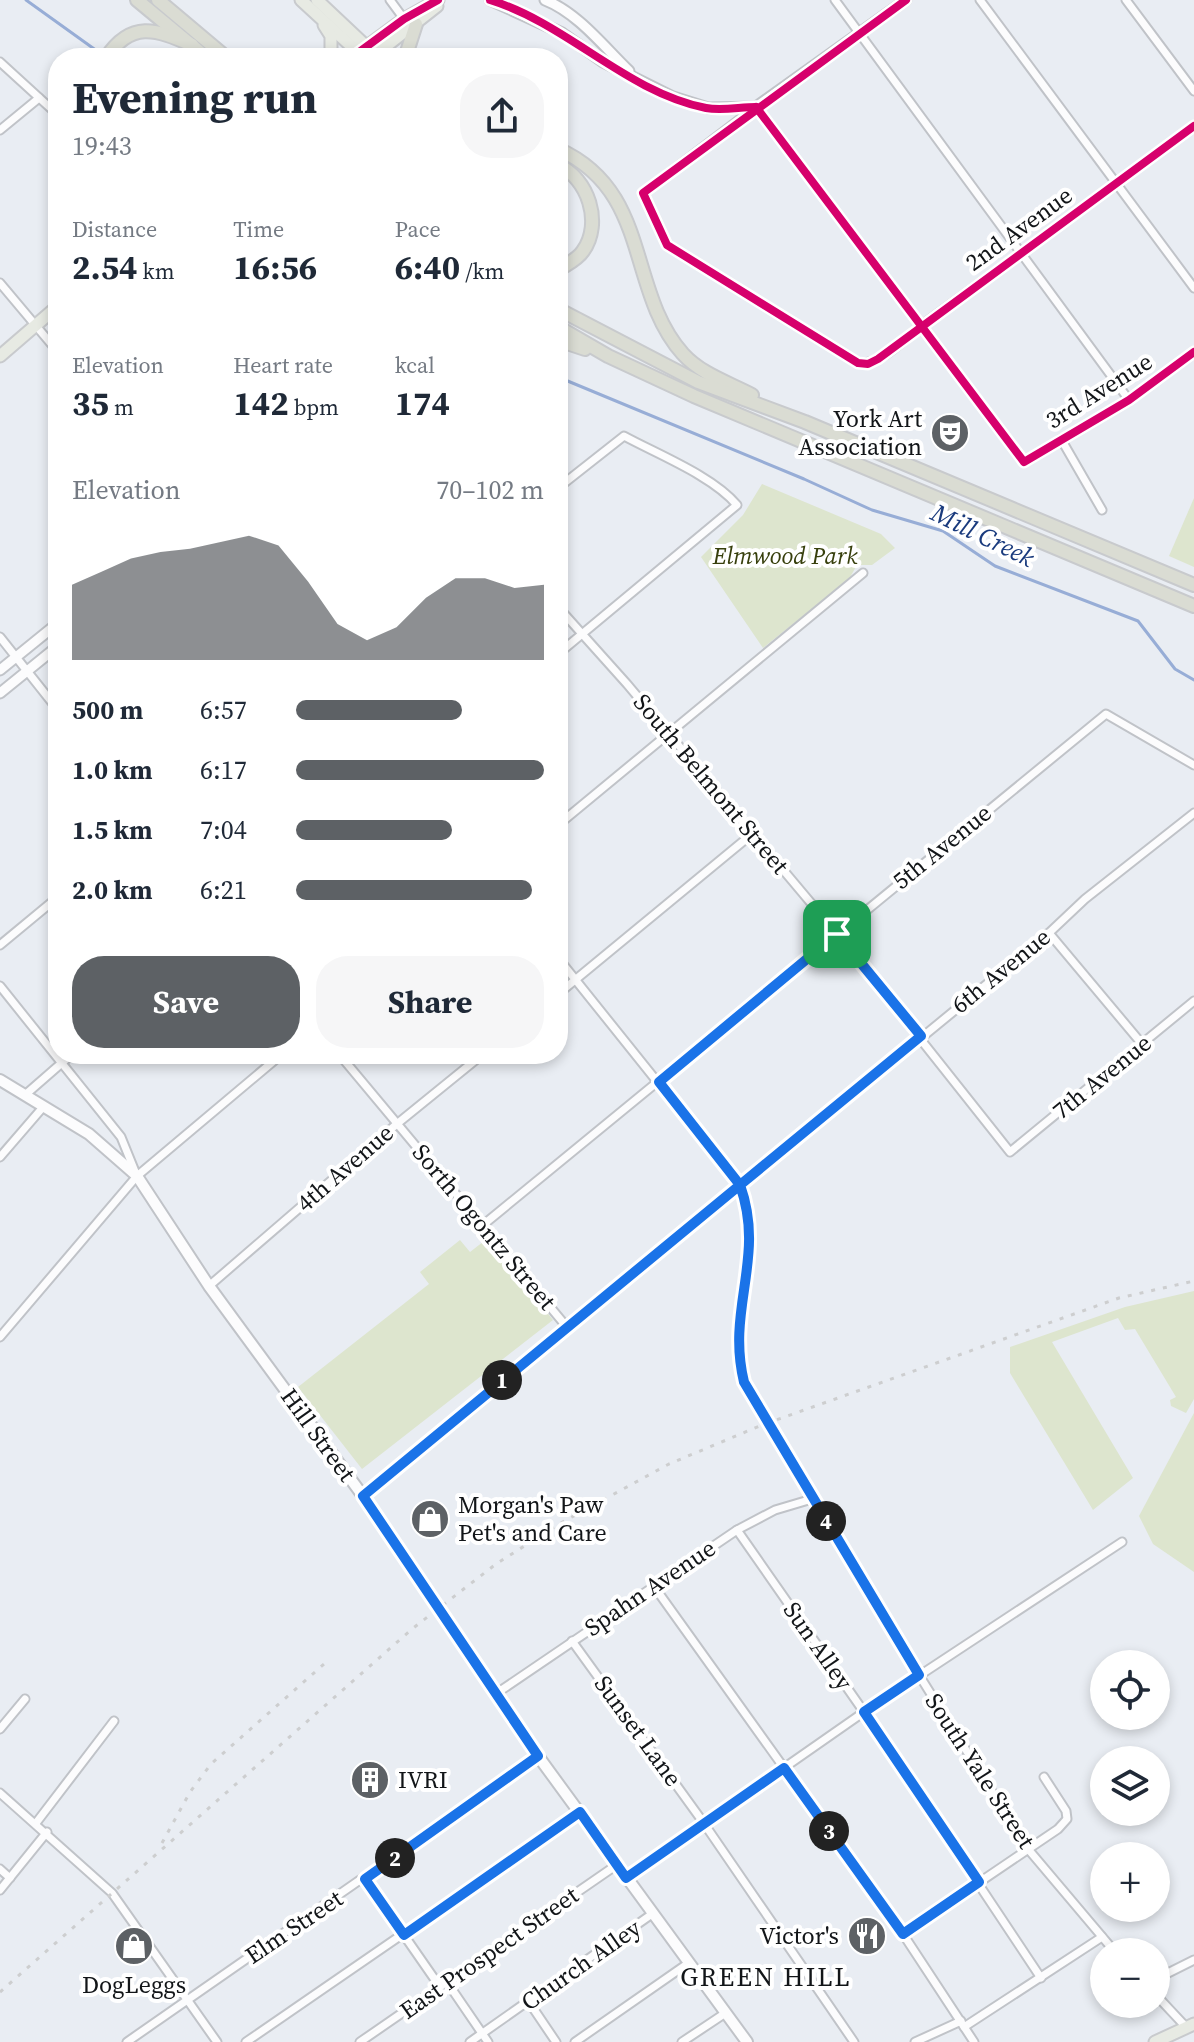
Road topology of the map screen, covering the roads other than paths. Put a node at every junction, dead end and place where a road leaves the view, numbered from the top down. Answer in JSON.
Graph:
{"nodes":[{"id":1,"x":137,"y":0,"type":"edge"},
{"id":2,"x":158,"y":0,"type":"edge"},
{"id":3,"x":301,"y":0,"type":"edge"},
{"id":4,"x":317,"y":0,"type":"edge"},
{"id":5,"x":390,"y":0,"type":"edge"},
{"id":6,"x":440,"y":0,"type":"edge"},
{"id":7,"x":490,"y":0,"type":"edge"},
{"id":8,"x":545,"y":0,"type":"edge"},
{"id":9,"x":835,"y":0,"type":"edge"},
{"id":10,"x":906,"y":0,"type":"edge"},
{"id":11,"x":980,"y":0,"type":"edge"},
{"id":12,"x":1126,"y":0,"type":"edge"},
{"id":13,"x":320,"y":17,"type":"junction"},
{"id":14,"x":572,"y":18,"type":"junction"},
{"id":15,"x":410,"y":22,"type":"junction"},
{"id":16,"x":562,"y":33,"type":"junction"},
{"id":17,"x":861,"y":35,"type":"junction"},
{"id":18,"x":192,"y":45,"type":"junction"},
{"id":19,"x":113,"y":48,"type":"edge"},
{"id":20,"x":195,"y":48,"type":"edge"},
{"id":21,"x":215,"y":48,"type":"edge"},
{"id":22,"x":331,"y":48,"type":"edge"},
{"id":23,"x":358,"y":48,"type":"edge"},
{"id":24,"x":360,"y":48,"type":"edge"},
{"id":25,"x":375,"y":48,"type":"edge"},
{"id":26,"x":406,"y":48,"type":"edge"},
{"id":27,"x":0,"y":62,"type":"edge"},
{"id":28,"x":637,"y":79,"type":"junction"},
{"id":29,"x":1194,"y":91,"type":"edge"},
{"id":30,"x":39,"y":98,"type":"junction"},
{"id":31,"x":48,"y":106,"type":"edge"},
{"id":32,"x":756,"y":107,"type":"junction"},
{"id":33,"x":1194,"y":126,"type":"edge"},
{"id":34,"x":0,"y":130,"type":"edge"},
{"id":35,"x":568,"y":155,"type":"edge"},
{"id":36,"x":568,"y":173,"type":"edge"},
{"id":37,"x":1116,"y":184,"type":"junction"},
{"id":38,"x":1020,"y":254,"type":"junction"},
{"id":39,"x":568,"y":262,"type":"edge"},
{"id":40,"x":0,"y":283,"type":"edge"},
{"id":41,"x":1194,"y":288,"type":"edge"},
{"id":42,"x":568,"y":314,"type":"edge"},
{"id":43,"x":48,"y":317,"type":"edge"},
{"id":44,"x":923,"y":325,"type":"junction"},
{"id":45,"x":37,"y":326,"type":"junction"},
{"id":46,"x":568,"y":332,"type":"edge"},
{"id":47,"x":48,"y":340,"type":"edge"},
{"id":48,"x":568,"y":344,"type":"edge"},
{"id":49,"x":1194,"y":352,"type":"edge"},
{"id":50,"x":0,"y":356,"type":"edge"},
{"id":51,"x":629,"y":366,"type":"junction"},
{"id":52,"x":1129,"y":400,"type":"junction"},
{"id":53,"x":805,"y":422,"type":"junction"},
{"id":54,"x":1061,"y":439,"type":"junction"},
{"id":55,"x":568,"y":480,"type":"edge"},
{"id":56,"x":1102,"y":510,"type":"dead end"},
{"id":57,"x":863,"y":573,"type":"dead end"},
{"id":58,"x":1194,"y":585,"type":"edge"},
{"id":59,"x":1194,"y":606,"type":"edge"},
{"id":60,"x":568,"y":617,"type":"edge"},
{"id":61,"x":48,"y":631,"type":"edge"},
{"id":62,"x":583,"y":633,"type":"junction"},
{"id":63,"x":0,"y":637,"type":"edge"},
{"id":64,"x":568,"y":646,"type":"edge"},
{"id":65,"x":48,"y":654,"type":"edge"},
{"id":66,"x":16,"y":657,"type":"junction"},
{"id":67,"x":0,"y":670,"type":"edge"},
{"id":68,"x":27,"y":671,"type":"junction"},
{"id":69,"x":0,"y":693,"type":"edge"},
{"id":70,"x":48,"y":697,"type":"edge"},
{"id":71,"x":667,"y":732,"type":"junction"},
{"id":72,"x":1194,"y":765,"type":"edge"},
{"id":73,"x":1194,"y":813,"type":"edge"},
{"id":74,"x":568,"y":816,"type":"edge"},
{"id":75,"x":752,"y":834,"type":"junction"},
{"id":76,"x":48,"y":905,"type":"edge"},
{"id":77,"x":1049,"y":933,"type":"junction"},
{"id":78,"x":837,"y":934,"type":"junction"},
{"id":79,"x":0,"y":945,"type":"edge"},
{"id":80,"x":568,"y":970,"type":"edge"},
{"id":81,"x":576,"y":980,"type":"junction"},
{"id":82,"x":0,"y":986,"type":"edge"},
{"id":83,"x":568,"y":986,"type":"edge"},
{"id":84,"x":1194,"y":1001,"type":"edge"},
{"id":85,"x":921,"y":1036,"type":"junction"},
{"id":86,"x":1142,"y":1044,"type":"junction"},
{"id":87,"x":48,"y":1046,"type":"edge"},
{"id":88,"x":61,"y":1064,"type":"edge"},
{"id":89,"x":63,"y":1064,"type":"edge"},
{"id":90,"x":270,"y":1064,"type":"edge"},
{"id":91,"x":348,"y":1064,"type":"edge"},
{"id":92,"x":471,"y":1064,"type":"edge"},
{"id":93,"x":0,"y":1080,"type":"edge"},
{"id":94,"x":659,"y":1082,"type":"junction"},
{"id":95,"x":25,"y":1095,"type":"junction"},
{"id":96,"x":44,"y":1106,"type":"junction"},
{"id":97,"x":398,"y":1123,"type":"junction"},
{"id":98,"x":1010,"y":1152,"type":"joint"},
{"id":99,"x":0,"y":1157,"type":"edge"},
{"id":100,"x":137,"y":1176,"type":"junction"},
{"id":101,"x":740,"y":1185,"type":"junction"},
{"id":102,"x":483,"y":1225,"type":"junction"},
{"id":103,"x":209,"y":1286,"type":"junction"},
{"id":104,"x":0,"y":1316,"type":"edge"},
{"id":105,"x":10,"y":1325,"type":"junction"},
{"id":106,"x":566,"y":1326,"type":"junction"},
{"id":107,"x":0,"y":1337,"type":"edge"},
{"id":108,"x":363,"y":1496,"type":"junction"},
{"id":109,"x":812,"y":1499,"type":"junction"},
{"id":110,"x":737,"y":1530,"type":"junction"},
{"id":111,"x":1122,"y":1542,"type":"dead end"},
{"id":112,"x":653,"y":1585,"type":"junction"},
{"id":113,"x":572,"y":1641,"type":"junction"},
{"id":114,"x":919,"y":1675,"type":"junction"},
{"id":115,"x":497,"y":1693,"type":"junction"},
{"id":116,"x":25,"y":1699,"type":"dead end"},
{"id":117,"x":864,"y":1712,"type":"junction"},
{"id":118,"x":114,"y":1721,"type":"dead end"},
{"id":119,"x":0,"y":1729,"type":"edge"},
{"id":120,"x":538,"y":1756,"type":"junction"},
{"id":121,"x":784,"y":1768,"type":"junction"},
{"id":122,"x":1044,"y":1777,"type":"dead end"},
{"id":123,"x":0,"y":1793,"type":"edge"},
{"id":124,"x":580,"y":1812,"type":"junction"},
{"id":125,"x":703,"y":1822,"type":"junction"},
{"id":126,"x":36,"y":1823,"type":"junction"},
{"id":127,"x":47,"y":1832,"type":"junction"},
{"id":128,"x":1028,"y":1849,"type":"junction"},
{"id":129,"x":618,"y":1864,"type":"junction"},
{"id":130,"x":0,"y":1869,"type":"edge"},
{"id":131,"x":10,"y":1878,"type":"junction"},
{"id":132,"x":626,"y":1878,"type":"junction"},
{"id":133,"x":365,"y":1879,"type":"junction"},
{"id":134,"x":979,"y":1882,"type":"junction"},
{"id":135,"x":0,"y":1890,"type":"edge"},
{"id":136,"x":652,"y":1914,"type":"junction"},
{"id":137,"x":903,"y":1934,"type":"junction"},
{"id":138,"x":404,"y":1935,"type":"junction"},
{"id":139,"x":1102,"y":1937,"type":"joint"},
{"id":140,"x":1194,"y":1960,"type":"edge"},
{"id":141,"x":687,"y":1964,"type":"junction"},
{"id":142,"x":1170,"y":1972,"type":"edge"},
{"id":143,"x":1041,"y":1978,"type":"junction"},
{"id":144,"x":443,"y":1984,"type":"junction"},
{"id":145,"x":187,"y":2001,"type":"junction"},
{"id":146,"x":529,"y":2002,"type":"junction"},
{"id":147,"x":1170,"y":2008,"type":"edge"},
{"id":148,"x":724,"y":2014,"type":"junction"},
{"id":149,"x":963,"y":2024,"type":"junction"},
{"id":150,"x":1190,"y":2026,"type":"edge"},
{"id":151,"x":482,"y":2034,"type":"junction"},
{"id":152,"x":127,"y":2042,"type":"edge"},
{"id":153,"x":217,"y":2042,"type":"edge"},
{"id":154,"x":246,"y":2042,"type":"edge"},
{"id":155,"x":360,"y":2042,"type":"edge"},
{"id":156,"x":470,"y":2042,"type":"edge"},
{"id":157,"x":488,"y":2042,"type":"edge"},
{"id":158,"x":556,"y":2042,"type":"edge"},
{"id":159,"x":575,"y":2042,"type":"edge"},
{"id":160,"x":682,"y":2042,"type":"edge"},
{"id":161,"x":747,"y":2042,"type":"edge"},
{"id":162,"x":854,"y":2042,"type":"edge"},
{"id":163,"x":915,"y":2042,"type":"edge"},
{"id":164,"x":974,"y":2042,"type":"edge"},
{"id":165,"x":1155,"y":2042,"type":"edge"}],
"edges":[{"from":1,"to":18,"type":"highway"},
{"from":2,"to":21,"type":"highway"},
{"from":3,"to":13,"type":"main road"},
{"from":4,"to":24,"type":"main road"},
{"from":5,"to":15,"type":"street"},
{"from":6,"to":15,"type":"main road"},
{"from":7,"to":16,"type":"street"},
{"from":8,"to":14,"type":"street"},
{"from":9,"to":17,"type":"street"},
{"from":10,"to":17,"type":"street"},
{"from":11,"to":37,"type":"street"},
{"from":12,"to":29,"type":"street"},
{"from":13,"to":22,"type":"main road"},
{"from":13,"to":23,"type":"main road"},
{"from":14,"to":16,"type":"street"},
{"from":14,"to":28,"type":"street"},
{"from":15,"to":25,"type":"main road"},
{"from":15,"to":26,"type":"highway"},
{"from":16,"to":28,"type":"street"},
{"from":17,"to":32,"type":"street"},
{"from":17,"to":38,"type":"street"},
{"from":18,"to":19,"type":"highway"},
{"from":18,"to":20,"type":"highway"},
{"from":27,"to":30,"type":"street"},
{"from":28,"to":32,"type":"street"},
{"from":30,"to":31,"type":"street"},
{"from":30,"to":34,"type":"street"},
{"from":32,"to":44,"type":"street"},
{"from":32,"to":44,"type":"street","name":"2nd Avenue"},
{"from":33,"to":37,"type":"street","name":"2nd Avenue"},
{"from":35,"to":53,"type":"highway"},
{"from":36,"to":39,"type":"highway"},
{"from":37,"to":38,"type":"street","name":"2nd Avenue"},
{"from":37,"to":41,"type":"street"},
{"from":38,"to":44,"type":"street","name":"2nd Avenue"},
{"from":38,"to":52,"type":"street"},
{"from":40,"to":45,"type":"street"},
{"from":42,"to":53,"type":"highway"},
{"from":43,"to":45,"type":"main road"},
{"from":44,"to":54,"type":"street","name":"3rd Avenue"},
{"from":45,"to":47,"type":"street"},
{"from":45,"to":50,"type":"main road"},
{"from":46,"to":51,"type":"highway"},
{"from":48,"to":51,"type":"highway"},
{"from":49,"to":52,"type":"street","name":"3rd Avenue"},
{"from":51,"to":59,"type":"highway"},
{"from":52,"to":54,"type":"street","name":"3rd Avenue"},
{"from":53,"to":58,"type":"highway"},
{"from":54,"to":56,"type":"street"},
{"from":55,"to":62,"type":"street"},
{"from":57,"to":71,"type":"street"},
{"from":60,"to":62,"type":"street","name":"South Belmont Street"},
{"from":61,"to":66,"type":"street"},
{"from":62,"to":64,"type":"street"},
{"from":62,"to":71,"type":"street","name":"South Belmont Street"},
{"from":63,"to":66,"type":"street"},
{"from":65,"to":68,"type":"street"},
{"from":66,"to":67,"type":"street"},
{"from":66,"to":68,"type":"street"},
{"from":68,"to":69,"type":"street"},
{"from":68,"to":70,"type":"street"},
{"from":71,"to":74,"type":"street"},
{"from":71,"to":75,"type":"street","name":"South Belmont Street"},
{"from":72,"to":78,"type":"street","name":"5th Avenue"},
{"from":73,"to":77,"type":"street","name":"6th Avenue"},
{"from":75,"to":78,"type":"street","name":"South Belmont Street"},
{"from":75,"to":81,"type":"street"},
{"from":76,"to":79,"type":"street"},
{"from":77,"to":85,"type":"street","name":"6th Avenue"},
{"from":77,"to":86,"type":"street"},
{"from":78,"to":85,"type":"street","name":"South Belmont Street"},
{"from":78,"to":94,"type":"street","name":"5th Avenue"},
{"from":80,"to":81,"type":"street","name":"South Yale Street"},
{"from":81,"to":83,"type":"street"},
{"from":81,"to":94,"type":"street","name":"South Yale Street"},
{"from":82,"to":87,"type":"street","name":"Hill Street"},
{"from":84,"to":86,"type":"street","name":"7th Avenue"},
{"from":85,"to":98,"type":"street","name":"South Belmont Street"},
{"from":85,"to":101,"type":"street","name":"6th Avenue"},
{"from":86,"to":98,"type":"street","name":"7th Avenue"},
{"from":88,"to":95,"type":"street"},
{"from":89,"to":100,"type":"street","name":"Hill Street"},
{"from":90,"to":100,"type":"street"},
{"from":91,"to":97,"type":"street","name":"Sorth Ogontz Street"},
{"from":92,"to":97,"type":"street","name":"4th Avenue"},
{"from":93,"to":95,"type":"main road"},
{"from":94,"to":101,"type":"street","name":"South Yale Street"},
{"from":94,"to":102,"type":"street","name":"5th Avenue"},
{"from":95,"to":96,"type":"main road"},
{"from":96,"to":99,"type":"street"},
{"from":96,"to":100,"type":"main road"},
{"from":97,"to":102,"type":"street","name":"Sorth Ogontz Street"},
{"from":97,"to":103,"type":"street","name":"4th Avenue"},
{"from":100,"to":103,"type":"main road","name":"Hill Street"},
{"from":100,"to":105,"type":"street"},
{"from":101,"to":106,"type":"street","name":"6th Avenue"},
{"from":101,"to":109,"type":"street","name":"South Yale Street"},
{"from":102,"to":106,"type":"street","name":"Sorth Ogontz Street"},
{"from":103,"to":108,"type":"main road","name":"Hill Street"},
{"from":104,"to":105,"type":"street"},
{"from":105,"to":107,"type":"street"},
{"from":106,"to":108,"type":"street","name":"6th Avenue"},
{"from":108,"to":115,"type":"main road","name":"Hill Street"},
{"from":109,"to":110,"type":"street","name":"Spahn Avenue"},
{"from":109,"to":114,"type":"street","name":"South Yale Street"},
{"from":110,"to":112,"type":"street","name":"Spahn Avenue"},
{"from":110,"to":117,"type":"street","name":"Sun Alley"},
{"from":111,"to":114,"type":"street"},
{"from":112,"to":113,"type":"street","name":"Spahn Avenue"},
{"from":112,"to":121,"type":"street"},
{"from":113,"to":115,"type":"street","name":"Spahn Avenue"},
{"from":113,"to":125,"type":"street","name":"Sunset Lane"},
{"from":114,"to":117,"type":"street"},
{"from":114,"to":128,"type":"street","name":"South Yale Street"},
{"from":115,"to":120,"type":"main road","name":"Hill Street"},
{"from":116,"to":119,"type":"street"},
{"from":117,"to":121,"type":"street"},
{"from":117,"to":134,"type":"street","name":"Sun Alley"},
{"from":118,"to":126,"type":"street"},
{"from":120,"to":124,"type":"main road","name":"Hill Street"},
{"from":120,"to":133,"type":"street","name":"Elm Street"},
{"from":121,"to":125,"type":"street"},
{"from":121,"to":137,"type":"street"},
{"from":122,"to":128,"type":"street"},
{"from":123,"to":126,"type":"street"},
{"from":124,"to":129,"type":"main road","name":"Hill Street"},
{"from":124,"to":138,"type":"street"},
{"from":125,"to":132,"type":"street"},
{"from":125,"to":162,"type":"street","name":"Sunset Lane"},
{"from":126,"to":127,"type":"street"},
{"from":127,"to":131,"type":"street"},
{"from":127,"to":145,"type":"street"},
{"from":128,"to":134,"type":"street"},
{"from":128,"to":139,"type":"street","name":"South Yale Street"},
{"from":129,"to":132,"type":"main road","name":"Hill Street"},
{"from":129,"to":144,"type":"street","name":"East Prospect Street"},
{"from":130,"to":131,"type":"street"},
{"from":131,"to":135,"type":"street"},
{"from":132,"to":136,"type":"main road","name":"Hill Street"},
{"from":133,"to":138,"type":"street"},
{"from":133,"to":145,"type":"street","name":"Elm Street"},
{"from":134,"to":137,"type":"street"},
{"from":134,"to":143,"type":"street","name":"Sun Alley"},
{"from":136,"to":141,"type":"main road","name":"Hill Street"},
{"from":136,"to":146,"type":"street","name":"Church Alley"},
{"from":137,"to":149,"type":"street"},
{"from":138,"to":144,"type":"street"},
{"from":138,"to":154,"type":"street"},
{"from":139,"to":143,"type":"street"},
{"from":140,"to":142,"type":"street"},
{"from":141,"to":148,"type":"main road","name":"Hill Street"},
{"from":141,"to":159,"type":"street"},
{"from":143,"to":149,"type":"street"},
{"from":144,"to":151,"type":"street"},
{"from":144,"to":155,"type":"street","name":"East Prospect Street"},
{"from":145,"to":152,"type":"street","name":"Elm Street"},
{"from":145,"to":153,"type":"street"},
{"from":146,"to":151,"type":"street","name":"Church Alley"},
{"from":146,"to":158,"type":"street"},
{"from":147,"to":150,"type":"street"},
{"from":148,"to":160,"type":"street"},
{"from":148,"to":161,"type":"main road","name":"Hill Street"},
{"from":149,"to":163,"type":"street"},
{"from":149,"to":164,"type":"street"},
{"from":150,"to":165,"type":"main road"},
{"from":151,"to":156,"type":"street","name":"Church Alley"},
{"from":151,"to":157,"type":"street"}]}
